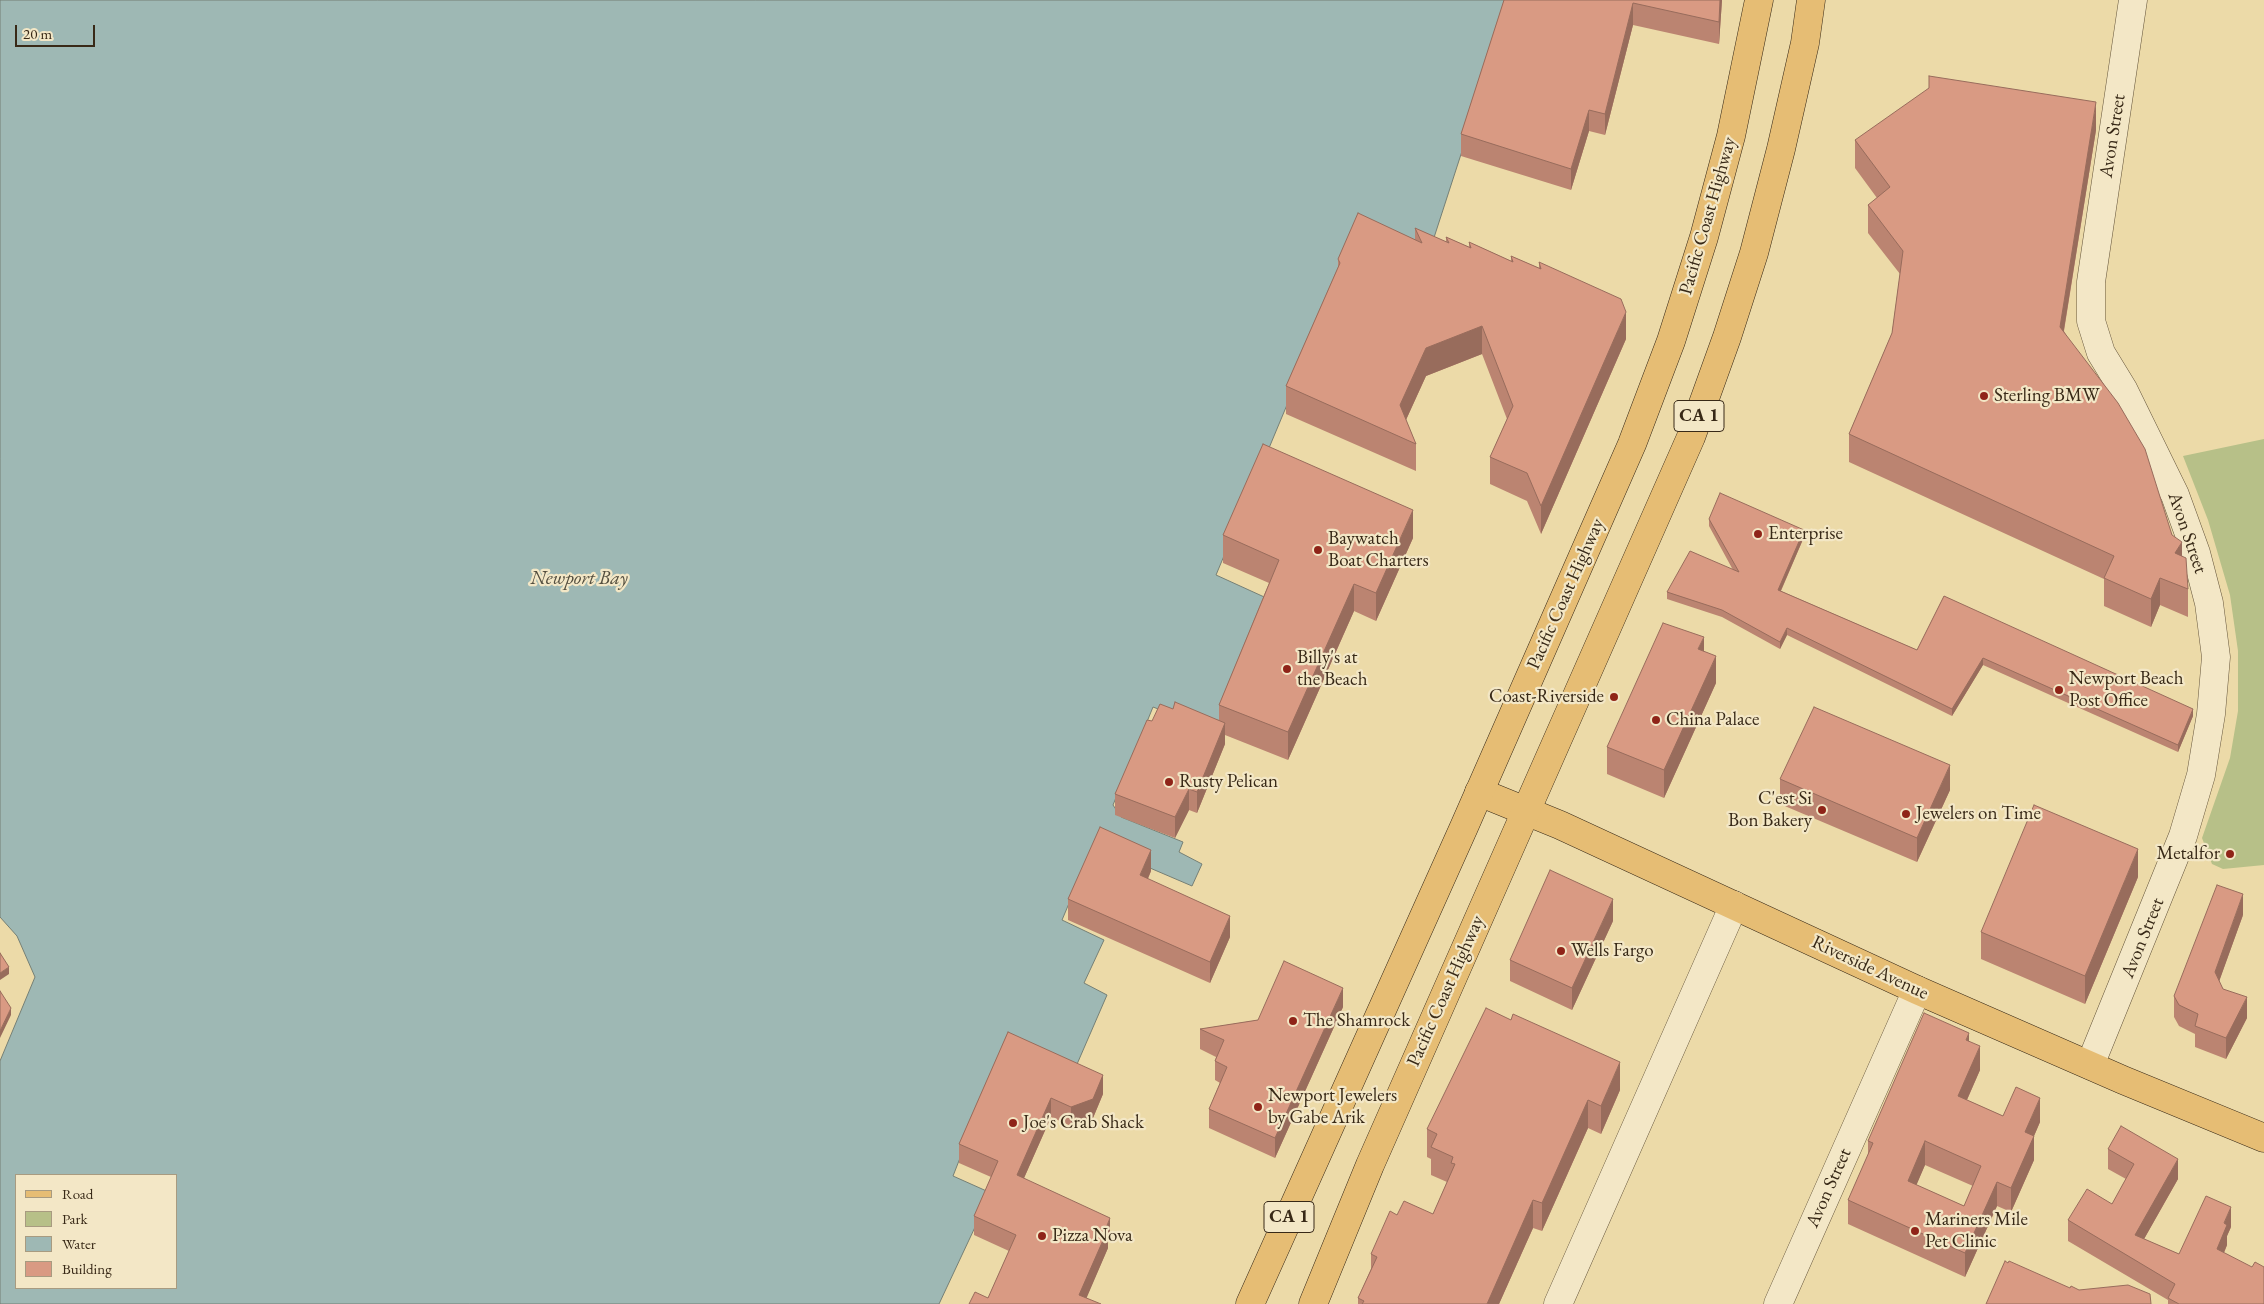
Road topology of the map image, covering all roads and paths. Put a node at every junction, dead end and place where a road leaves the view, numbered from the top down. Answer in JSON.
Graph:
{"nodes":[{"id":1,"x":1758,"y":0,"type":"edge"},
{"id":2,"x":1811,"y":0,"type":"edge"},
{"id":3,"x":2134,"y":0,"type":"edge"},
{"id":4,"x":1479,"y":792,"type":"junction"},
{"id":5,"x":1526,"y":811,"type":"junction"},
{"id":6,"x":1734,"y":906,"type":"junction"},
{"id":7,"x":1917,"y":990,"type":"junction"},
{"id":8,"x":2090,"y":1065,"type":"junction"},
{"id":9,"x":2264,"y":1138,"type":"edge"},
{"id":10,"x":1250,"y":1304,"type":"edge"},
{"id":11,"x":1313,"y":1304,"type":"edge"},
{"id":12,"x":1558,"y":1304,"type":"edge"},
{"id":13,"x":1778,"y":1304,"type":"edge"}],
"edges":[{"from":1,"to":4,"type":"main road","name":"Pacific Coast Highway","number":"CA 1"},
{"from":2,"to":5,"type":"main road","name":"Pacific Coast Highway","number":"CA 1"},
{"from":3,"to":8,"type":"street","name":"Avon Street"},
{"from":4,"to":5,"type":"main road","name":"Riverside Avenue"},
{"from":4,"to":10,"type":"main road","name":"Pacific Coast Highway","number":"CA 1"},
{"from":5,"to":6,"type":"main road","name":"Riverside Avenue"},
{"from":5,"to":11,"type":"main road","name":"Pacific Coast Highway","number":"CA 1"},
{"from":6,"to":7,"type":"main road","name":"Riverside Avenue"},
{"from":6,"to":12,"type":"street"},
{"from":7,"to":8,"type":"main road","name":"Riverside Avenue"},
{"from":7,"to":13,"type":"street","name":"Avon Street"},
{"from":8,"to":9,"type":"main road","name":"Riverside Avenue"}]}
